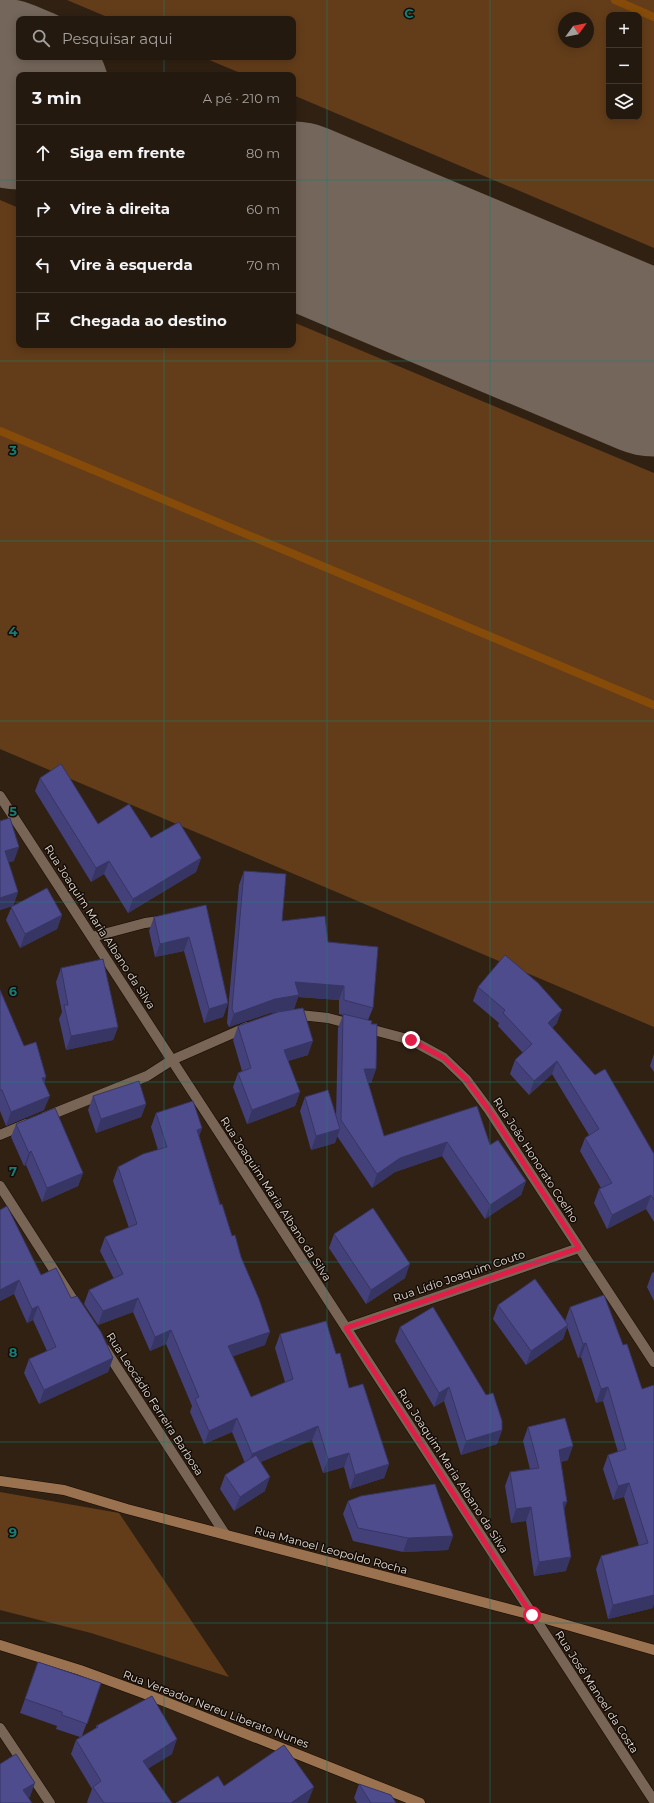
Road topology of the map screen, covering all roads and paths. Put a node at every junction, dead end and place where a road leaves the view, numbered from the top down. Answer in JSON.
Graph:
{"nodes":[{"id":1,"x":0,"y":796,"type":"edge"},
{"id":2,"x":168,"y":920,"type":"edge"},
{"id":3,"x":92,"y":937,"type":"junction"},
{"id":4,"x":279,"y":1018,"type":"edge"},
{"id":5,"x":260,"y":1023,"type":"edge"},
{"id":6,"x":172,"y":1060,"type":"junction"},
{"id":7,"x":0,"y":1135,"type":"edge"},
{"id":8,"x":0,"y":1186,"type":"edge"},
{"id":9,"x":579,"y":1248,"type":"junction"},
{"id":10,"x":87,"y":1321,"type":"edge"},
{"id":11,"x":346,"y":1328,"type":"junction"},
{"id":12,"x":100,"y":1341,"type":"edge"},
{"id":13,"x":654,"y":1362,"type":"edge"},
{"id":14,"x":0,"y":1481,"type":"edge"},
{"id":15,"x":225,"y":1534,"type":"junction"},
{"id":16,"x":532,"y":1615,"type":"junction"},
{"id":17,"x":0,"y":1645,"type":"edge"},
{"id":18,"x":654,"y":1650,"type":"edge"},
{"id":19,"x":0,"y":1728,"type":"edge"},
{"id":20,"x":654,"y":1801,"type":"edge"},
{"id":21,"x":50,"y":1803,"type":"edge"},
{"id":22,"x":420,"y":1803,"type":"edge"}],
"edges":[{"from":1,"to":3,"type":"street","name":"Rua Joaquim Maria Albano da Silva"},
{"from":2,"to":3,"type":"street"},
{"from":3,"to":6,"type":"street","name":"Rua Joaquim Maria Albano da Silva"},
{"from":4,"to":9,"type":"street","name":"Rua João Honorato Coelho"},
{"from":5,"to":6,"type":"street"},
{"from":6,"to":7,"type":"street"},
{"from":6,"to":11,"type":"street","name":"Rua Joaquim Maria Albano da Silva"},
{"from":8,"to":10,"type":"street"},
{"from":9,"to":11,"type":"street","name":"Rua Lídio Joaquim Couto"},
{"from":9,"to":13,"type":"street","name":"Rua João Honorato Coelho"},
{"from":11,"to":16,"type":"street","name":"Rua Joaquim Maria Albano da Silva"},
{"from":12,"to":15,"type":"street","name":"Rua Leocádio Ferreira Barbosa"},
{"from":14,"to":15,"type":"main road","name":"Rua Manoel Leopoldo Rocha"},
{"from":15,"to":16,"type":"main road","name":"Rua Manoel Leopoldo Rocha"},
{"from":16,"to":18,"type":"main road","name":"Rua Manoel Leopoldo Rocha"},
{"from":16,"to":20,"type":"street","name":"Rua José Manoel da Costa"},
{"from":17,"to":22,"type":"main road","name":"Rua Vereador Nereu Liberato Nunes"},
{"from":19,"to":21,"type":"street"}]}
